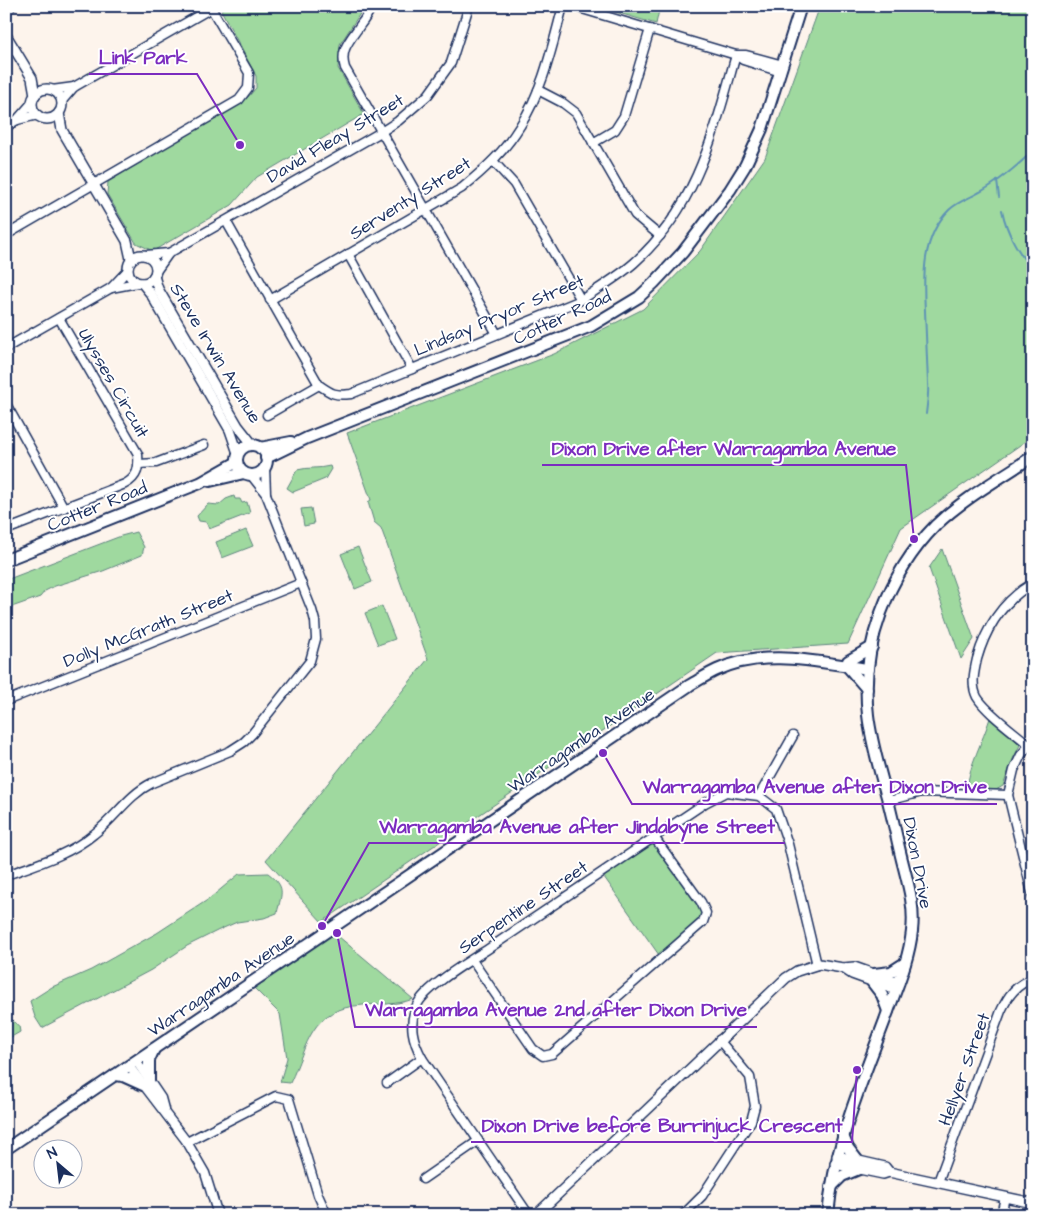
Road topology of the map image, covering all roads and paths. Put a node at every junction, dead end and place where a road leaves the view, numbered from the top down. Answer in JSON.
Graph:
{"nodes":[{"id":1,"x":12,"y":6,"type":"edge"},
{"id":2,"x":372,"y":6,"type":"edge"},
{"id":3,"x":469,"y":6,"type":"edge"},
{"id":4,"x":564,"y":6,"type":"edge"},
{"id":5,"x":572,"y":6,"type":"edge"},
{"id":6,"x":800,"y":6,"type":"edge"},
{"id":7,"x":213,"y":7,"type":"edge"},
{"id":8,"x":6,"y":10,"type":"edge"},
{"id":9,"x":650,"y":29,"type":"junction"},
{"id":10,"x":6,"y":35,"type":"edge"},
{"id":11,"x":736,"y":55,"type":"junction"},
{"id":12,"x":782,"y":69,"type":"junction"},
{"id":13,"x":32,"y":78,"type":"junction"},
{"id":14,"x":74,"y":87,"type":"junction"},
{"id":15,"x":49,"y":89,"type":"junction"},
{"id":16,"x":538,"y":90,"type":"junction"},
{"id":17,"x":34,"y":99,"type":"junction"},
{"id":18,"x":62,"y":101,"type":"junction"},
{"id":19,"x":59,"y":112,"type":"junction"},
{"id":20,"x":38,"y":115,"type":"junction"},
{"id":21,"x":48,"y":119,"type":"junction"},
{"id":22,"x":18,"y":120,"type":"junction"},
{"id":23,"x":6,"y":127,"type":"edge"},
{"id":24,"x":62,"y":130,"type":"junction"},
{"id":25,"x":381,"y":132,"type":"junction"},
{"id":26,"x":594,"y":143,"type":"junction"},
{"id":27,"x":492,"y":161,"type":"junction"},
{"id":28,"x":94,"y":184,"type":"junction"},
{"id":29,"x":425,"y":209,"type":"junction"},
{"id":30,"x":226,"y":221,"type":"junction"},
{"id":31,"x":6,"y":235,"type":"edge"},
{"id":32,"x":660,"y":236,"type":"junction"},
{"id":33,"x":127,"y":241,"type":"junction"},
{"id":34,"x":169,"y":254,"type":"junction"},
{"id":35,"x":348,"y":254,"type":"junction"},
{"id":36,"x":144,"y":255,"type":"junction"},
{"id":37,"x":131,"y":259,"type":"junction"},
{"id":38,"x":128,"y":270,"type":"junction"},
{"id":39,"x":155,"y":273,"type":"junction"},
{"id":40,"x":140,"y":283,"type":"junction"},
{"id":41,"x":111,"y":288,"type":"junction"},
{"id":42,"x":270,"y":300,"type":"junction"},
{"id":43,"x":581,"y":300,"type":"junction"},
{"id":44,"x":59,"y":318,"type":"junction"},
{"id":45,"x":497,"y":334,"type":"junction"},
{"id":46,"x":6,"y":348,"type":"edge"},
{"id":47,"x":412,"y":369,"type":"junction"},
{"id":48,"x":319,"y":385,"type":"junction"},
{"id":49,"x":6,"y":404,"type":"edge"},
{"id":50,"x":267,"y":415,"type":"dead end"},
{"id":51,"x":307,"y":438,"type":"junction"},
{"id":52,"x":204,"y":445,"type":"dead end"},
{"id":53,"x":257,"y":446,"type":"junction"},
{"id":54,"x":1033,"y":456,"type":"edge"},
{"id":55,"x":237,"y":457,"type":"junction"},
{"id":56,"x":266,"y":462,"type":"junction"},
{"id":57,"x":139,"y":464,"type":"junction"},
{"id":58,"x":248,"y":474,"type":"junction"},
{"id":59,"x":200,"y":483,"type":"junction"},
{"id":60,"x":266,"y":494,"type":"junction"},
{"id":61,"x":64,"y":508,"type":"junction"},
{"id":62,"x":6,"y":530,"type":"edge"},
{"id":63,"x":6,"y":560,"type":"edge"},
{"id":64,"x":301,"y":583,"type":"junction"},
{"id":65,"x":1033,"y":583,"type":"edge"},
{"id":66,"x":872,"y":647,"type":"junction"},
{"id":67,"x":848,"y":664,"type":"junction"},
{"id":68,"x":868,"y":666,"type":"junction"},
{"id":69,"x":867,"y":689,"type":"junction"},
{"id":70,"x":6,"y":701,"type":"edge"},
{"id":71,"x":793,"y":736,"type":"dead end"},
{"id":72,"x":1030,"y":742,"type":"edge"},
{"id":73,"x":1008,"y":795,"type":"junction"},
{"id":74,"x":759,"y":796,"type":"junction"},
{"id":75,"x":888,"y":801,"type":"junction"},
{"id":76,"x":654,"y":837,"type":"junction"},
{"id":77,"x":6,"y":874,"type":"edge"},
{"id":78,"x":1033,"y":897,"type":"edge"},
{"id":79,"x":472,"y":960,"type":"junction"},
{"id":80,"x":905,"y":963,"type":"junction"},
{"id":81,"x":817,"y":965,"type":"junction"},
{"id":82,"x":873,"y":978,"type":"junction"},
{"id":83,"x":1033,"y":979,"type":"edge"},
{"id":84,"x":897,"y":987,"type":"junction"},
{"id":85,"x":888,"y":1011,"type":"junction"},
{"id":86,"x":719,"y":1040,"type":"junction"},
{"id":87,"x":155,"y":1048,"type":"junction"},
{"id":88,"x":422,"y":1058,"type":"junction"},
{"id":89,"x":132,"y":1063,"type":"junction"},
{"id":90,"x":115,"y":1076,"type":"junction"},
{"id":91,"x":146,"y":1083,"type":"junction"},
{"id":92,"x":387,"y":1083,"type":"dead end"},
{"id":93,"x":843,"y":1136,"type":"junction"},
{"id":94,"x":478,"y":1141,"type":"junction"},
{"id":95,"x":187,"y":1142,"type":"junction"},
{"id":96,"x":6,"y":1149,"type":"edge"},
{"id":97,"x":836,"y":1160,"type":"junction"},
{"id":98,"x":858,"y":1165,"type":"junction"},
{"id":99,"x":423,"y":1179,"type":"dead end"},
{"id":100,"x":938,"y":1182,"type":"junction"},
{"id":101,"x":831,"y":1187,"type":"junction"},
{"id":102,"x":1005,"y":1197,"type":"junction"},
{"id":103,"x":1033,"y":1204,"type":"edge"},
{"id":104,"x":218,"y":1215,"type":"edge"},
{"id":105,"x":327,"y":1215,"type":"edge"},
{"id":106,"x":529,"y":1215,"type":"edge"},
{"id":107,"x":536,"y":1215,"type":"edge"},
{"id":108,"x":683,"y":1215,"type":"edge"},
{"id":109,"x":828,"y":1215,"type":"edge"},
{"id":110,"x":1001,"y":1215,"type":"edge"}],
"edges":[{"from":1,"to":8,"type":"street"},
{"from":2,"to":25,"type":"street"},
{"from":3,"to":25,"type":"street","name":"David Fleay Street"},
{"from":4,"to":16,"type":"street","name":"Serventy Street"},
{"from":5,"to":9,"type":"street"},
{"from":6,"to":12,"type":"main road","name":"Cotter Road"},
{"from":7,"to":14,"type":"street"},
{"from":7,"to":28,"type":"street"},
{"from":9,"to":11,"type":"street"},
{"from":9,"to":26,"type":"street"},
{"from":10,"to":13,"type":"street"},
{"from":11,"to":12,"type":"street"},
{"from":11,"to":32,"type":"street","name":"Lindsay Pryor Street"},
{"from":12,"to":51,"type":"main road","name":"Cotter Road"},
{"from":13,"to":15,"type":"street"},
{"from":13,"to":17,"type":"street"},
{"from":14,"to":15,"type":"street"},
{"from":14,"to":18,"type":"street"},
{"from":15,"to":17,"type":"street"},
{"from":15,"to":18,"type":"street"},
{"from":16,"to":26,"type":"street"},
{"from":16,"to":27,"type":"street","name":"Serventy Street"},
{"from":17,"to":20,"type":"street"},
{"from":17,"to":22,"type":"street"},
{"from":18,"to":19,"type":"street"},
{"from":19,"to":21,"type":"street"},
{"from":19,"to":24,"type":"street"},
{"from":20,"to":21,"type":"street"},
{"from":20,"to":22,"type":"street"},
{"from":21,"to":24,"type":"street"},
{"from":22,"to":23,"type":"street"},
{"from":24,"to":28,"type":"street"},
{"from":25,"to":29,"type":"street"},
{"from":25,"to":30,"type":"street","name":"David Fleay Street"},
{"from":26,"to":32,"type":"street"},
{"from":27,"to":29,"type":"street","name":"Serventy Street"},
{"from":27,"to":43,"type":"street"},
{"from":28,"to":31,"type":"street"},
{"from":28,"to":33,"type":"street"},
{"from":29,"to":35,"type":"street","name":"Serventy Street"},
{"from":29,"to":45,"type":"street"},
{"from":30,"to":34,"type":"street","name":"David Fleay Street"},
{"from":30,"to":42,"type":"street"},
{"from":32,"to":43,"type":"street","name":"Lindsay Pryor Street"},
{"from":33,"to":36,"type":"street"},
{"from":33,"to":37,"type":"street"},
{"from":34,"to":36,"type":"street","name":"David Fleay Street"},
{"from":34,"to":39,"type":"street","name":"David Fleay Street"},
{"from":35,"to":42,"type":"street","name":"Serventy Street"},
{"from":35,"to":47,"type":"street"},
{"from":36,"to":37,"type":"street"},
{"from":36,"to":39,"type":"street"},
{"from":37,"to":38,"type":"street"},
{"from":38,"to":40,"type":"street"},
{"from":38,"to":41,"type":"street"},
{"from":39,"to":40,"type":"street"},
{"from":39,"to":53,"type":"street","name":"Steve Irwin Avenue"},
{"from":40,"to":41,"type":"street"},
{"from":40,"to":55,"type":"street","name":"Steve Irwin Avenue"},
{"from":41,"to":44,"type":"street"},
{"from":42,"to":48,"type":"street"},
{"from":43,"to":45,"type":"street","name":"Lindsay Pryor Street"},
{"from":44,"to":46,"type":"street"},
{"from":44,"to":57,"type":"street","name":"Ulysses Circuit"},
{"from":45,"to":47,"type":"street","name":"Lindsay Pryor Street"},
{"from":47,"to":48,"type":"street","name":"Lindsay Pryor Street"},
{"from":48,"to":50,"type":"street"},
{"from":49,"to":61,"type":"street"},
{"from":51,"to":53,"type":"main road","name":"Cotter Road"},
{"from":51,"to":56,"type":"main road","name":"Cotter Road"},
{"from":52,"to":57,"type":"street","name":"Ulysses Circuit"},
{"from":53,"to":55,"type":"main road"},
{"from":53,"to":56,"type":"main road"},
{"from":54,"to":66,"type":"main road","name":"Dixon Drive"},
{"from":55,"to":58,"type":"main road"},
{"from":55,"to":59,"type":"main road","name":"Cotter Road"},
{"from":56,"to":58,"type":"main road"},
{"from":56,"to":60,"type":"street"},
{"from":57,"to":61,"type":"street","name":"Ulysses Circuit"},
{"from":58,"to":59,"type":"main road","name":"Cotter Road"},
{"from":58,"to":60,"type":"street"},
{"from":59,"to":63,"type":"main road","name":"Cotter Road"},
{"from":60,"to":64,"type":"street"},
{"from":61,"to":62,"type":"street","name":"Ulysses Circuit"},
{"from":64,"to":70,"type":"street","name":"Dolly McGrath Street"},
{"from":64,"to":77,"type":"street"},
{"from":65,"to":72,"type":"street"},
{"from":66,"to":67,"type":"main road"},
{"from":66,"to":68,"type":"main road","name":"Dixon Drive"},
{"from":67,"to":68,"type":"main road","name":"Warragamba Avenue"},
{"from":67,"to":69,"type":"main road"},
{"from":67,"to":87,"type":"main road","name":"Warragamba Avenue"},
{"from":68,"to":69,"type":"main road","name":"Dixon Drive"},
{"from":69,"to":75,"type":"main road","name":"Dixon Drive"},
{"from":71,"to":74,"type":"street"},
{"from":72,"to":73,"type":"street"},
{"from":73,"to":75,"type":"street"},
{"from":73,"to":78,"type":"street"},
{"from":74,"to":76,"type":"street","name":"Serpentine Street"},
{"from":74,"to":81,"type":"street"},
{"from":75,"to":80,"type":"main road","name":"Dixon Drive"},
{"from":76,"to":79,"type":"street","name":"Serpentine Street"},
{"from":76,"to":79,"type":"street"},
{"from":79,"to":88,"type":"street","name":"Serpentine Street"},
{"from":80,"to":82,"type":"main road"},
{"from":80,"to":84,"type":"main road","name":"Dixon Drive"},
{"from":81,"to":82,"type":"street"},
{"from":81,"to":86,"type":"street"},
{"from":82,"to":84,"type":"street"},
{"from":82,"to":85,"type":"main road"},
{"from":83,"to":100,"type":"street","name":"Hellyer Street"},
{"from":84,"to":85,"type":"main road","name":"Dixon Drive"},
{"from":85,"to":93,"type":"main road","name":"Dixon Drive"},
{"from":86,"to":107,"type":"street"},
{"from":86,"to":108,"type":"street"},
{"from":87,"to":89,"type":"main road","name":"Warragamba Avenue"},
{"from":87,"to":91,"type":"main road"},
{"from":88,"to":92,"type":"street"},
{"from":88,"to":94,"type":"street","name":"Serpentine Street"},
{"from":89,"to":90,"type":"main road","name":"Warragamba Avenue"},
{"from":89,"to":91,"type":"street"},
{"from":90,"to":91,"type":"main road"},
{"from":90,"to":96,"type":"main road","name":"Warragamba Avenue"},
{"from":91,"to":95,"type":"street"},
{"from":93,"to":97,"type":"main road","name":"Dixon Drive"},
{"from":93,"to":98,"type":"main road"},
{"from":94,"to":99,"type":"street"},
{"from":94,"to":106,"type":"street","name":"Serpentine Street"},
{"from":95,"to":104,"type":"street"},
{"from":95,"to":105,"type":"street"},
{"from":97,"to":98,"type":"street"},
{"from":97,"to":101,"type":"main road","name":"Dixon Drive"},
{"from":98,"to":100,"type":"street"},
{"from":98,"to":101,"type":"main road"},
{"from":100,"to":102,"type":"street"},
{"from":101,"to":109,"type":"main road","name":"Dixon Drive"},
{"from":102,"to":103,"type":"street"},
{"from":102,"to":110,"type":"street"}]}
